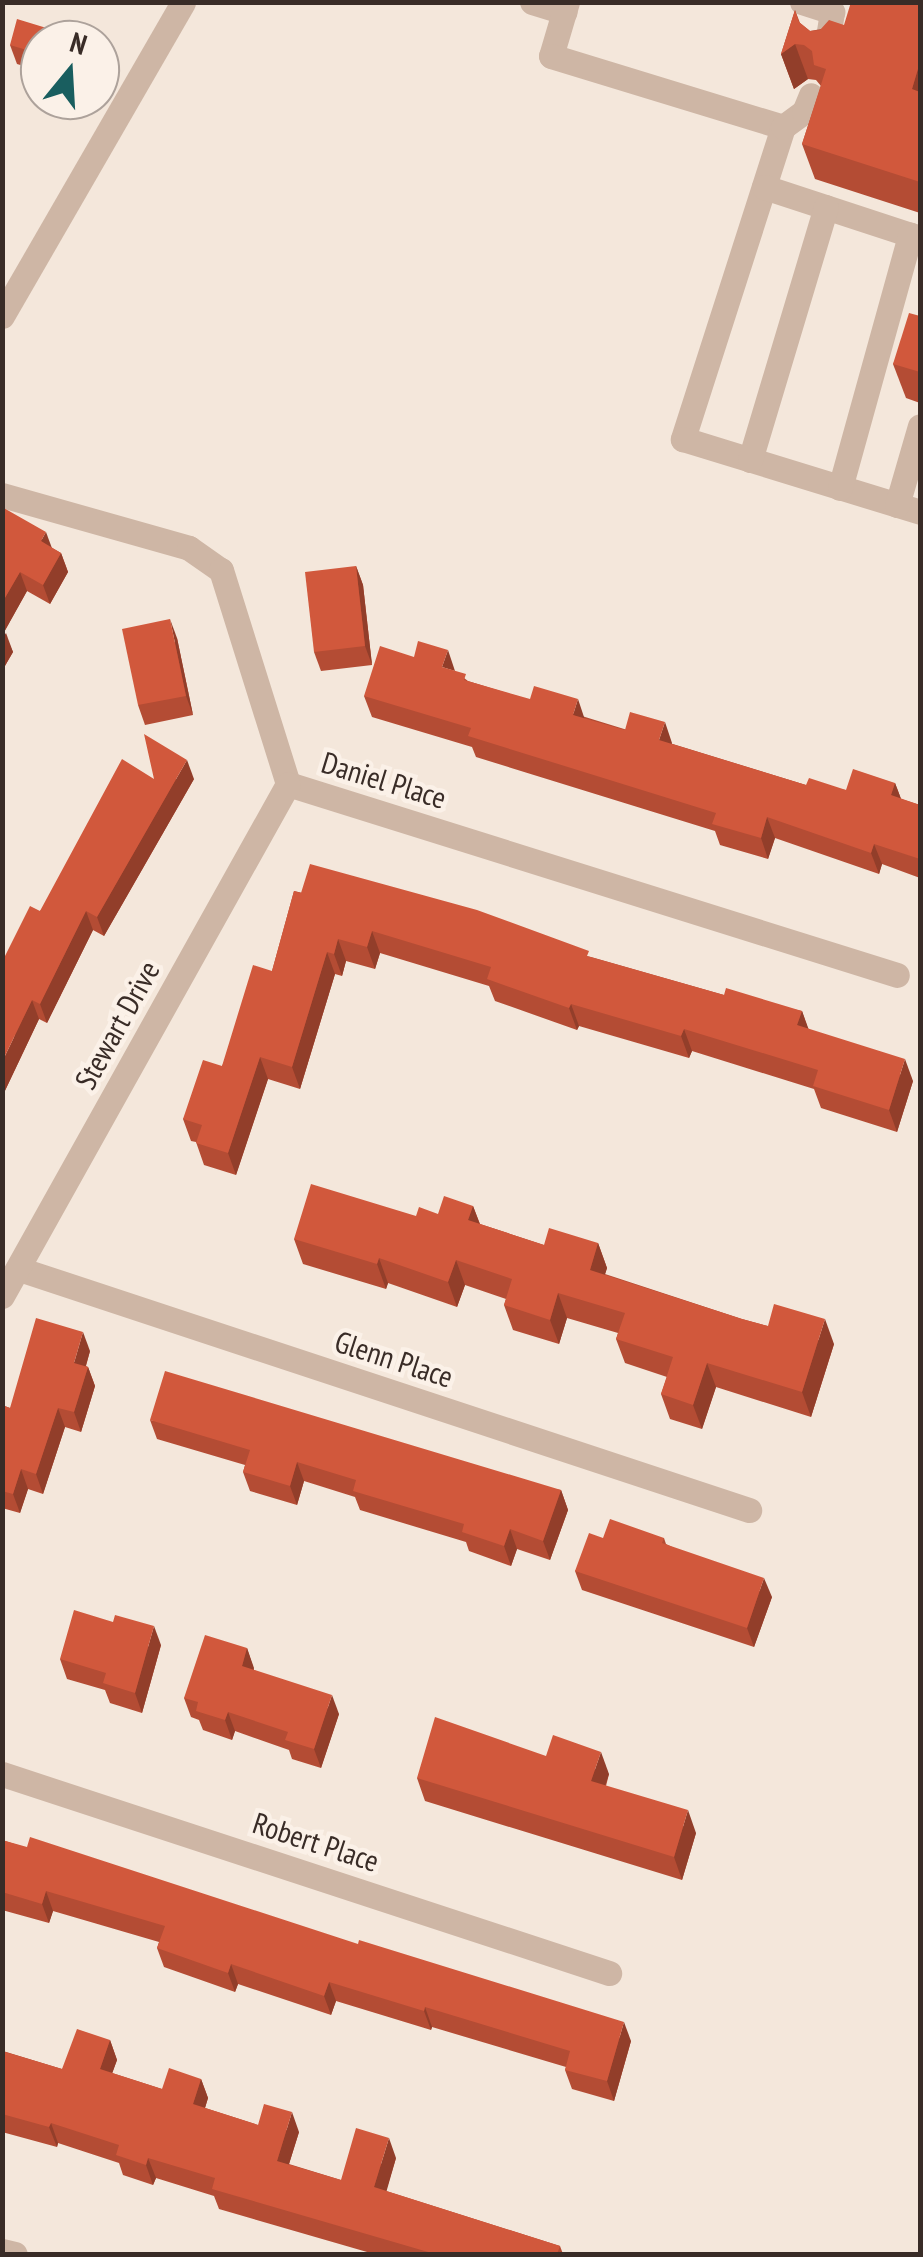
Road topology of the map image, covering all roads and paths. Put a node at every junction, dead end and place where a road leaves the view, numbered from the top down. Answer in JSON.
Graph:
{"nodes":[{"id":1,"x":183,"y":2,"type":"edge"},
{"id":2,"x":532,"y":2,"type":"edge"},
{"id":3,"x":802,"y":2,"type":"edge"},
{"id":4,"x":566,"y":7,"type":"edge"},
{"id":5,"x":826,"y":50,"type":"edge"},
{"id":6,"x":811,"y":95,"type":"edge"},
{"id":7,"x":783,"y":126,"type":"junction"},
{"id":8,"x":764,"y":186,"type":"junction"},
{"id":9,"x":826,"y":207,"type":"junction"},
{"id":10,"x":915,"y":236,"type":"edge"},
{"id":11,"x":2,"y":316,"type":"edge"},
{"id":12,"x":920,"y":426,"type":"edge"},
{"id":13,"x":750,"y":460,"type":"junction"},
{"id":14,"x":840,"y":488,"type":"junction"},
{"id":15,"x":2,"y":494,"type":"edge"},
{"id":16,"x":909,"y":509,"type":"edge"},
{"id":17,"x":288,"y":784,"type":"junction"},
{"id":18,"x":897,"y":974,"type":"dead end"},
{"id":19,"x":18,"y":1269,"type":"junction"},
{"id":20,"x":2,"y":1296,"type":"edge"},
{"id":21,"x":748,"y":1510,"type":"dead end"},
{"id":22,"x":2,"y":1774,"type":"edge"},
{"id":23,"x":609,"y":1973,"type":"dead end"},
{"id":24,"x":2,"y":2251,"type":"edge"},
{"id":25,"x":15,"y":2254,"type":"edge"}],
"edges":[{"from":1,"to":11,"type":"street"},
{"from":2,"to":4,"type":"street"},
{"from":3,"to":5,"type":"street"},
{"from":4,"to":7,"type":"street"},
{"from":6,"to":7,"type":"street"},
{"from":7,"to":8,"type":"street"},
{"from":8,"to":9,"type":"street"},
{"from":8,"to":13,"type":"street"},
{"from":9,"to":10,"type":"street"},
{"from":9,"to":13,"type":"street"},
{"from":10,"to":14,"type":"street"},
{"from":12,"to":16,"type":"street"},
{"from":13,"to":14,"type":"street"},
{"from":14,"to":16,"type":"street"},
{"from":15,"to":17,"type":"street","name":"Daniel Place"},
{"from":17,"to":18,"type":"street","name":"Daniel Place"},
{"from":17,"to":19,"type":"street","name":"Stewart Drive"},
{"from":19,"to":20,"type":"street","name":"Stewart Drive"},
{"from":19,"to":21,"type":"street","name":"Glenn Place"},
{"from":22,"to":23,"type":"street","name":"Robert Place"},
{"from":24,"to":25,"type":"street"}]}
